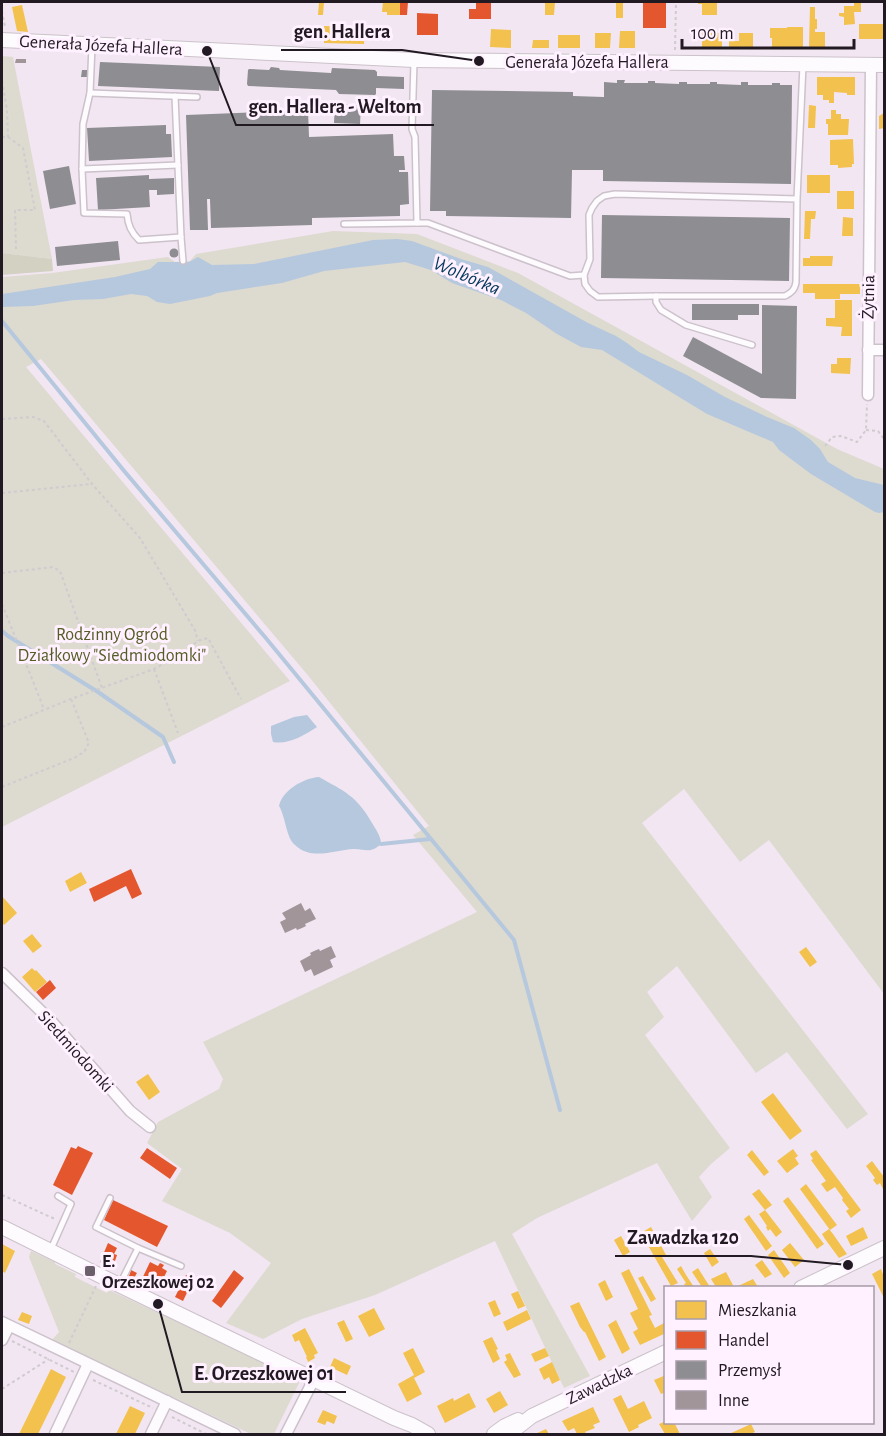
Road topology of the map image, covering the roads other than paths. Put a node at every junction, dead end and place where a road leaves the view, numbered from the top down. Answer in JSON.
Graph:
{"nodes":[{"id":1,"x":2,"y":40,"type":"edge"},
{"id":2,"x":92,"y":45,"type":"junction"},
{"id":3,"x":414,"y":60,"type":"junction"},
{"id":4,"x":803,"y":64,"type":"junction"},
{"id":5,"x":878,"y":65,"type":"edge"},
{"id":6,"x":90,"y":93,"type":"junction"},
{"id":7,"x":175,"y":96,"type":"junction"},
{"id":8,"x":197,"y":97,"type":"dead end"},
{"id":9,"x":178,"y":165,"type":"junction"},
{"id":10,"x":82,"y":169,"type":"junction"},
{"id":11,"x":797,"y":199,"type":"junction"},
{"id":12,"x":417,"y":223,"type":"junction"},
{"id":13,"x":344,"y":224,"type":"dead end"},
{"id":14,"x":181,"y":237,"type":"junction"},
{"id":15,"x":183,"y":261,"type":"dead end"},
{"id":16,"x":584,"y":275,"type":"junction"},
{"id":17,"x":656,"y":296,"type":"junction"},
{"id":18,"x":752,"y":345,"type":"dead end"},
{"id":19,"x":868,"y":350,"type":"junction"},
{"id":20,"x":885,"y":350,"type":"edge"},
{"id":21,"x":868,"y":395,"type":"road end"},
{"id":22,"x":2,"y":974,"type":"edge"},
{"id":23,"x":150,"y":1127,"type":"dead end"},
{"id":24,"x":58,"y":1196,"type":"dead end"},
{"id":25,"x":110,"y":1198,"type":"dead end"},
{"id":26,"x":2,"y":1227,"type":"edge"},
{"id":27,"x":138,"y":1248,"type":"junction"},
{"id":28,"x":885,"y":1248,"type":"edge"},
{"id":29,"x":50,"y":1251,"type":"junction"},
{"id":30,"x":181,"y":1266,"type":"dead end"},
{"id":31,"x":119,"y":1286,"type":"junction"},
{"id":32,"x":803,"y":1286,"type":"edge"},
{"id":33,"x":5,"y":1324,"type":"edge"},
{"id":34,"x":2,"y":1339,"type":"edge"},
{"id":35,"x":664,"y":1353,"type":"edge"},
{"id":36,"x":88,"y":1365,"type":"junction"},
{"id":37,"x":314,"y":1379,"type":"junction"},
{"id":38,"x":167,"y":1401,"type":"junction"},
{"id":39,"x":532,"y":1416,"type":"junction"},
{"id":40,"x":394,"y":1418,"type":"junction"},
{"id":41,"x":55,"y":1434,"type":"edge"},
{"id":42,"x":151,"y":1434,"type":"edge"},
{"id":43,"x":235,"y":1434,"type":"edge"},
{"id":44,"x":286,"y":1434,"type":"edge"},
{"id":45,"x":411,"y":1434,"type":"edge"},
{"id":46,"x":428,"y":1434,"type":"edge"},
{"id":47,"x":494,"y":1434,"type":"edge"},
{"id":48,"x":509,"y":1434,"type":"edge"}],
"edges":[{"from":1,"to":2,"type":"street","name":"Generała Józefa Hallera"},
{"from":2,"to":3,"type":"street","name":"Generała Józefa Hallera"},
{"from":2,"to":6,"type":"lane"},
{"from":3,"to":4,"type":"street","name":"Generała Józefa Hallera"},
{"from":3,"to":12,"type":"lane"},
{"from":4,"to":5,"type":"street","name":"Generała Józefa Hallera"},
{"from":4,"to":11,"type":"lane"},
{"from":5,"to":19,"type":"street","name":"Żytnia"},
{"from":6,"to":7,"type":"lane"},
{"from":6,"to":10,"type":"lane"},
{"from":7,"to":8,"type":"lane"},
{"from":7,"to":9,"type":"lane"},
{"from":9,"to":10,"type":"lane"},
{"from":9,"to":14,"type":"lane"},
{"from":10,"to":14,"type":"lane"},
{"from":11,"to":16,"type":"lane"},
{"from":11,"to":17,"type":"lane"},
{"from":12,"to":13,"type":"lane"},
{"from":12,"to":16,"type":"lane"},
{"from":14,"to":15,"type":"lane"},
{"from":16,"to":17,"type":"lane"},
{"from":17,"to":18,"type":"lane"},
{"from":19,"to":20,"type":"street"},
{"from":19,"to":21,"type":"street","name":"Żytnia"},
{"from":22,"to":23,"type":"street","name":"Siedmiodomki"},
{"from":24,"to":29,"type":"lane"},
{"from":25,"to":27,"type":"lane"},
{"from":26,"to":29,"type":"street"},
{"from":27,"to":30,"type":"lane"},
{"from":27,"to":31,"type":"lane"},
{"from":28,"to":32,"type":"street"},
{"from":29,"to":31,"type":"street"},
{"from":31,"to":37,"type":"street"},
{"from":33,"to":34,"type":"street"},
{"from":33,"to":36,"type":"street"},
{"from":35,"to":39,"type":"street","name":"Zawadzka"},
{"from":36,"to":38,"type":"street"},
{"from":36,"to":41,"type":"street"},
{"from":37,"to":40,"type":"street"},
{"from":37,"to":44,"type":"street"},
{"from":38,"to":42,"type":"street"},
{"from":38,"to":43,"type":"street"},
{"from":39,"to":47,"type":"street","name":"Zawadzka"},
{"from":39,"to":48,"type":"street","name":"Zawadzka"},
{"from":40,"to":45,"type":"street"},
{"from":40,"to":46,"type":"street"}]}
